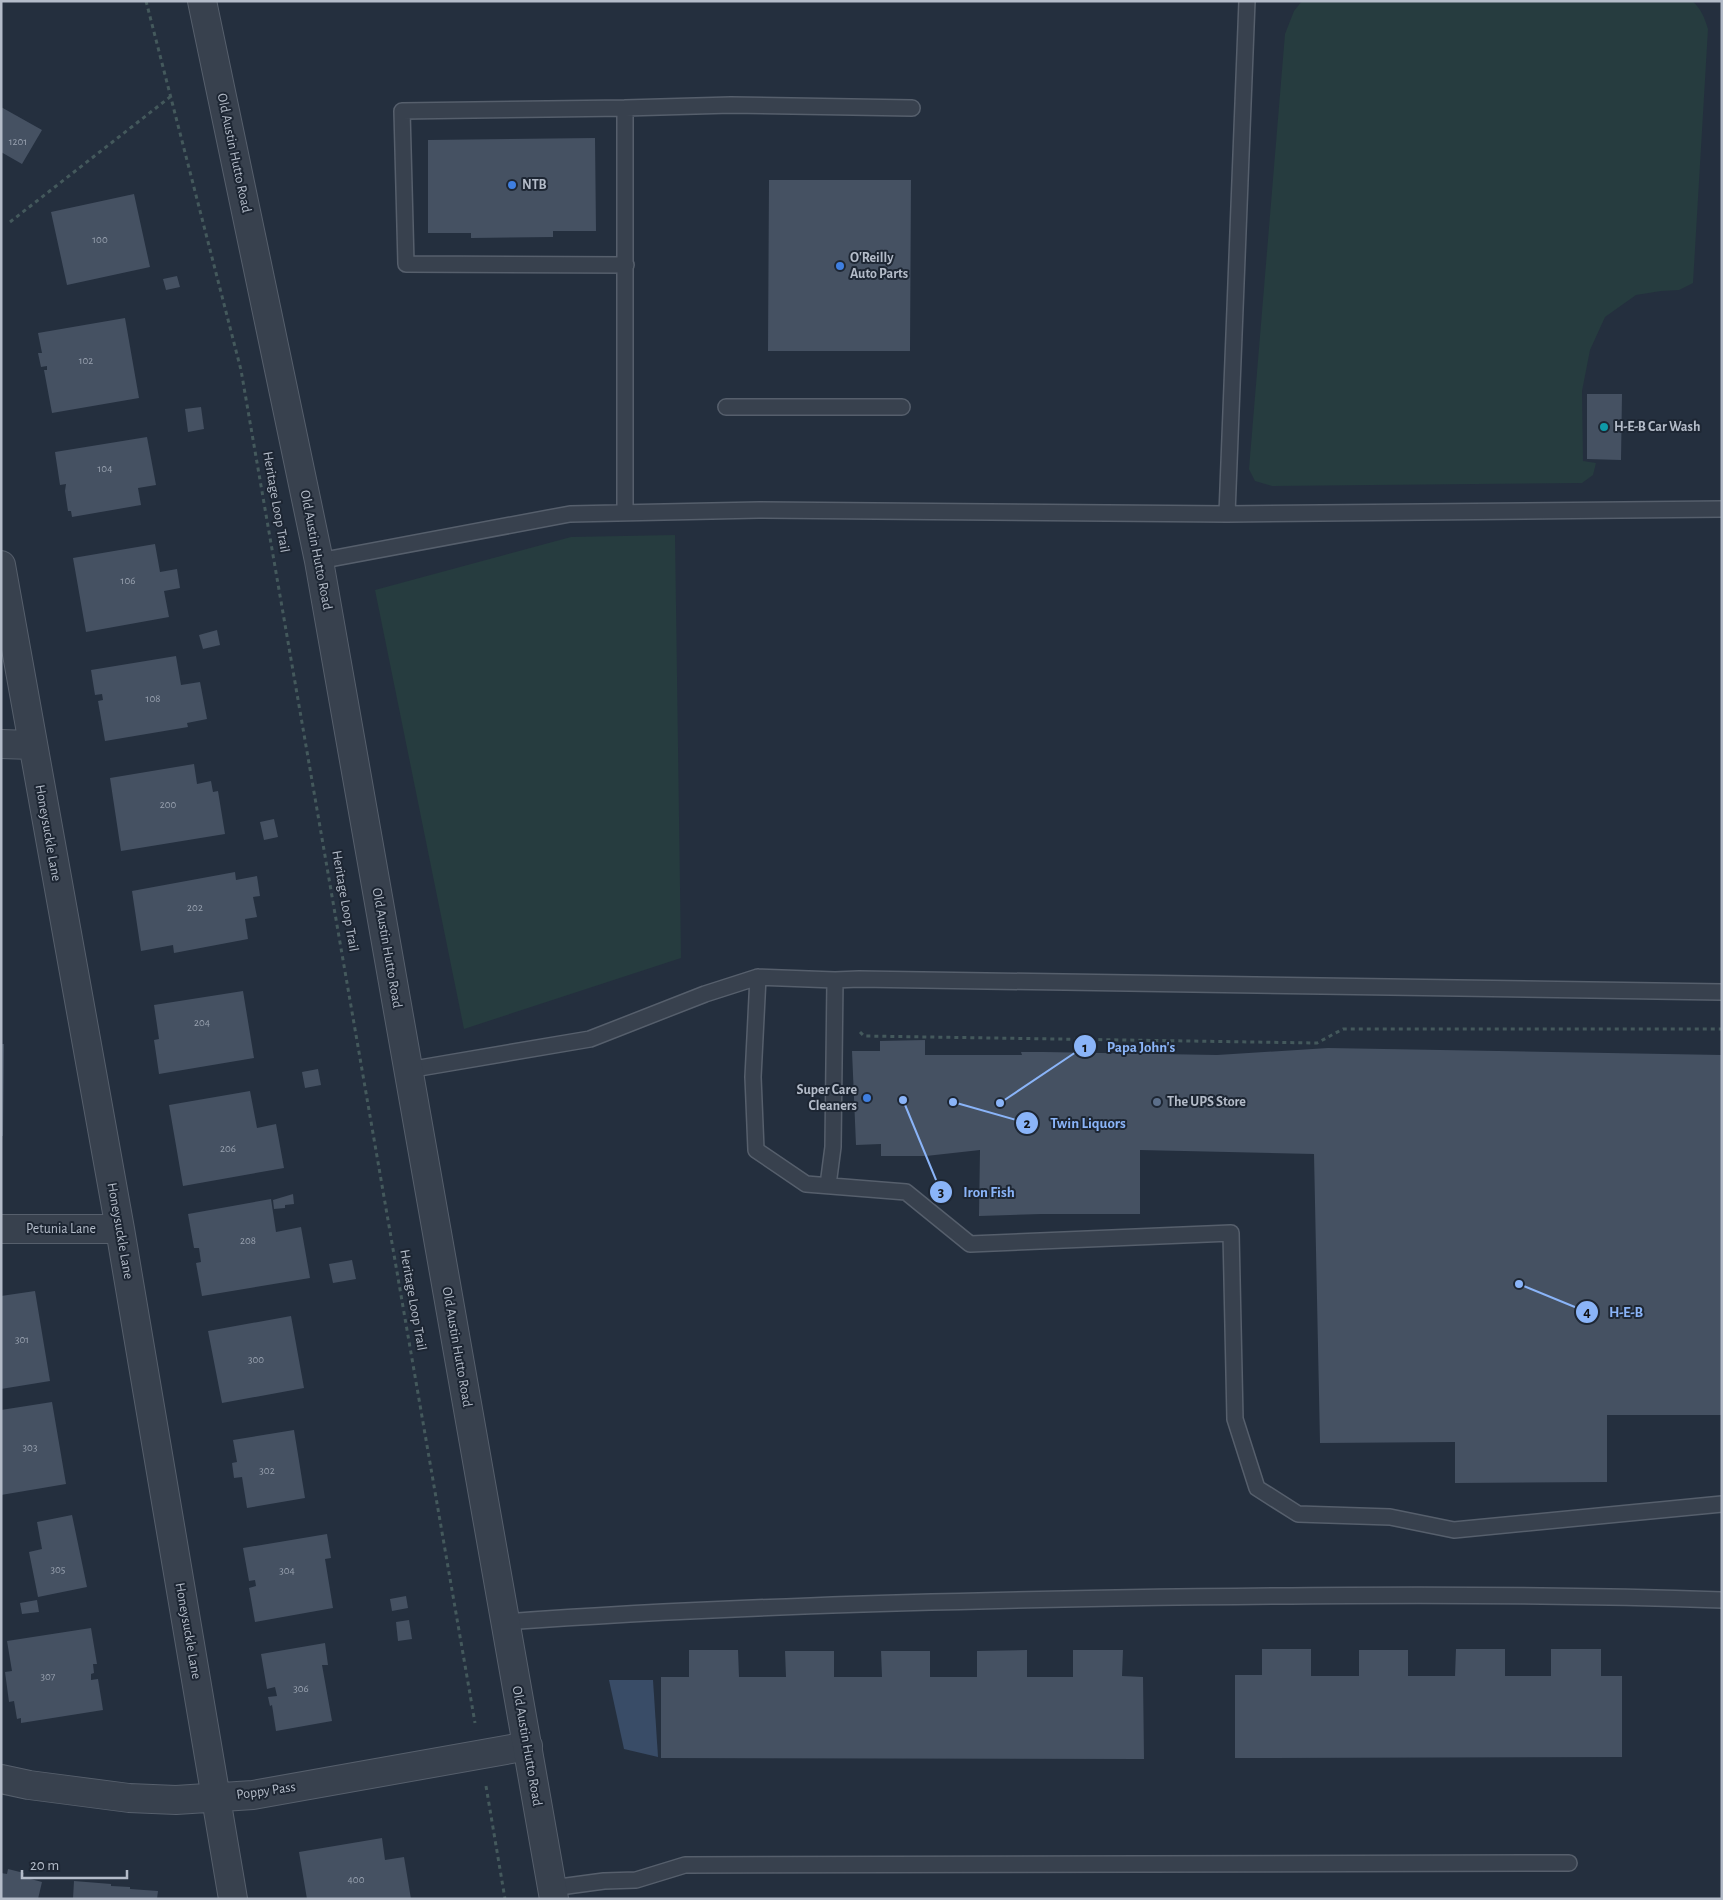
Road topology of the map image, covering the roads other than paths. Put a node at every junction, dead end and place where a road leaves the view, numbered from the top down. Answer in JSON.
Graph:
{"nodes":[{"id":1,"x":202,"y":1,"type":"edge"},
{"id":2,"x":1247,"y":1,"type":"edge"},
{"id":3,"x":625,"y":108,"type":"junction"},
{"id":4,"x":912,"y":108,"type":"dead end"},
{"id":5,"x":626,"y":265,"type":"junction"},
{"id":6,"x":726,"y":407,"type":"dead end"},
{"id":7,"x":902,"y":407,"type":"dead end"},
{"id":8,"x":1722,"y":509,"type":"edge"},
{"id":9,"x":625,"y":513,"type":"junction"},
{"id":10,"x":1227,"y":514,"type":"junction"},
{"id":11,"x":319,"y":561,"type":"junction"},
{"id":12,"x":1,"y":565,"type":"edge"},
{"id":13,"x":1,"y":744,"type":"edge"},
{"id":14,"x":32,"y":744,"type":"junction"},
{"id":15,"x":758,"y":977,"type":"junction"},
{"id":16,"x":835,"y":980,"type":"junction"},
{"id":17,"x":1722,"y":992,"type":"edge"},
{"id":18,"x":408,"y":1070,"type":"junction"},
{"id":19,"x":828,"y":1185,"type":"junction"},
{"id":20,"x":1,"y":1229,"type":"edge"},
{"id":21,"x":120,"y":1229,"type":"junction"},
{"id":22,"x":1722,"y":1504,"type":"edge"},
{"id":23,"x":1722,"y":1600,"type":"edge"},
{"id":24,"x":505,"y":1622,"type":"junction"},
{"id":25,"x":528,"y":1746,"type":"junction"},
{"id":26,"x":1,"y":1778,"type":"edge"},
{"id":27,"x":216,"y":1797,"type":"junction"},
{"id":28,"x":1569,"y":1863,"type":"dead end"},
{"id":29,"x":553,"y":1893,"type":"edge"},
{"id":30,"x":233,"y":1899,"type":"edge"}],
"edges":[{"from":1,"to":11,"type":"street","name":"Old Austin Hutto Road"},
{"from":2,"to":10,"type":"lane"},
{"from":3,"to":4,"type":"lane"},
{"from":3,"to":5,"type":"lane"},
{"from":3,"to":5,"type":"lane"},
{"from":5,"to":9,"type":"lane"},
{"from":6,"to":7,"type":"lane"},
{"from":8,"to":10,"type":"lane"},
{"from":9,"to":10,"type":"lane"},
{"from":9,"to":11,"type":"lane"},
{"from":11,"to":18,"type":"street","name":"Old Austin Hutto Road"},
{"from":12,"to":14,"type":"street","name":"Honeysuckle Lane"},
{"from":13,"to":14,"type":"street"},
{"from":14,"to":21,"type":"street","name":"Honeysuckle Lane"},
{"from":15,"to":16,"type":"lane"},
{"from":15,"to":18,"type":"lane"},
{"from":15,"to":19,"type":"lane"},
{"from":16,"to":17,"type":"lane"},
{"from":16,"to":19,"type":"lane"},
{"from":18,"to":24,"type":"street","name":"Old Austin Hutto Road"},
{"from":19,"to":22,"type":"lane"},
{"from":20,"to":21,"type":"street","name":"Petunia Lane"},
{"from":21,"to":27,"type":"street","name":"Honeysuckle Lane"},
{"from":23,"to":24,"type":"lane"},
{"from":24,"to":25,"type":"street","name":"Old Austin Hutto Road"},
{"from":25,"to":27,"type":"street","name":"Poppy Pass"},
{"from":25,"to":29,"type":"street","name":"Old Austin Hutto Road"},
{"from":26,"to":27,"type":"street","name":"Poppy Pass"},
{"from":27,"to":30,"type":"street","name":"Honeysuckle Lane"},
{"from":28,"to":29,"type":"lane"}]}
